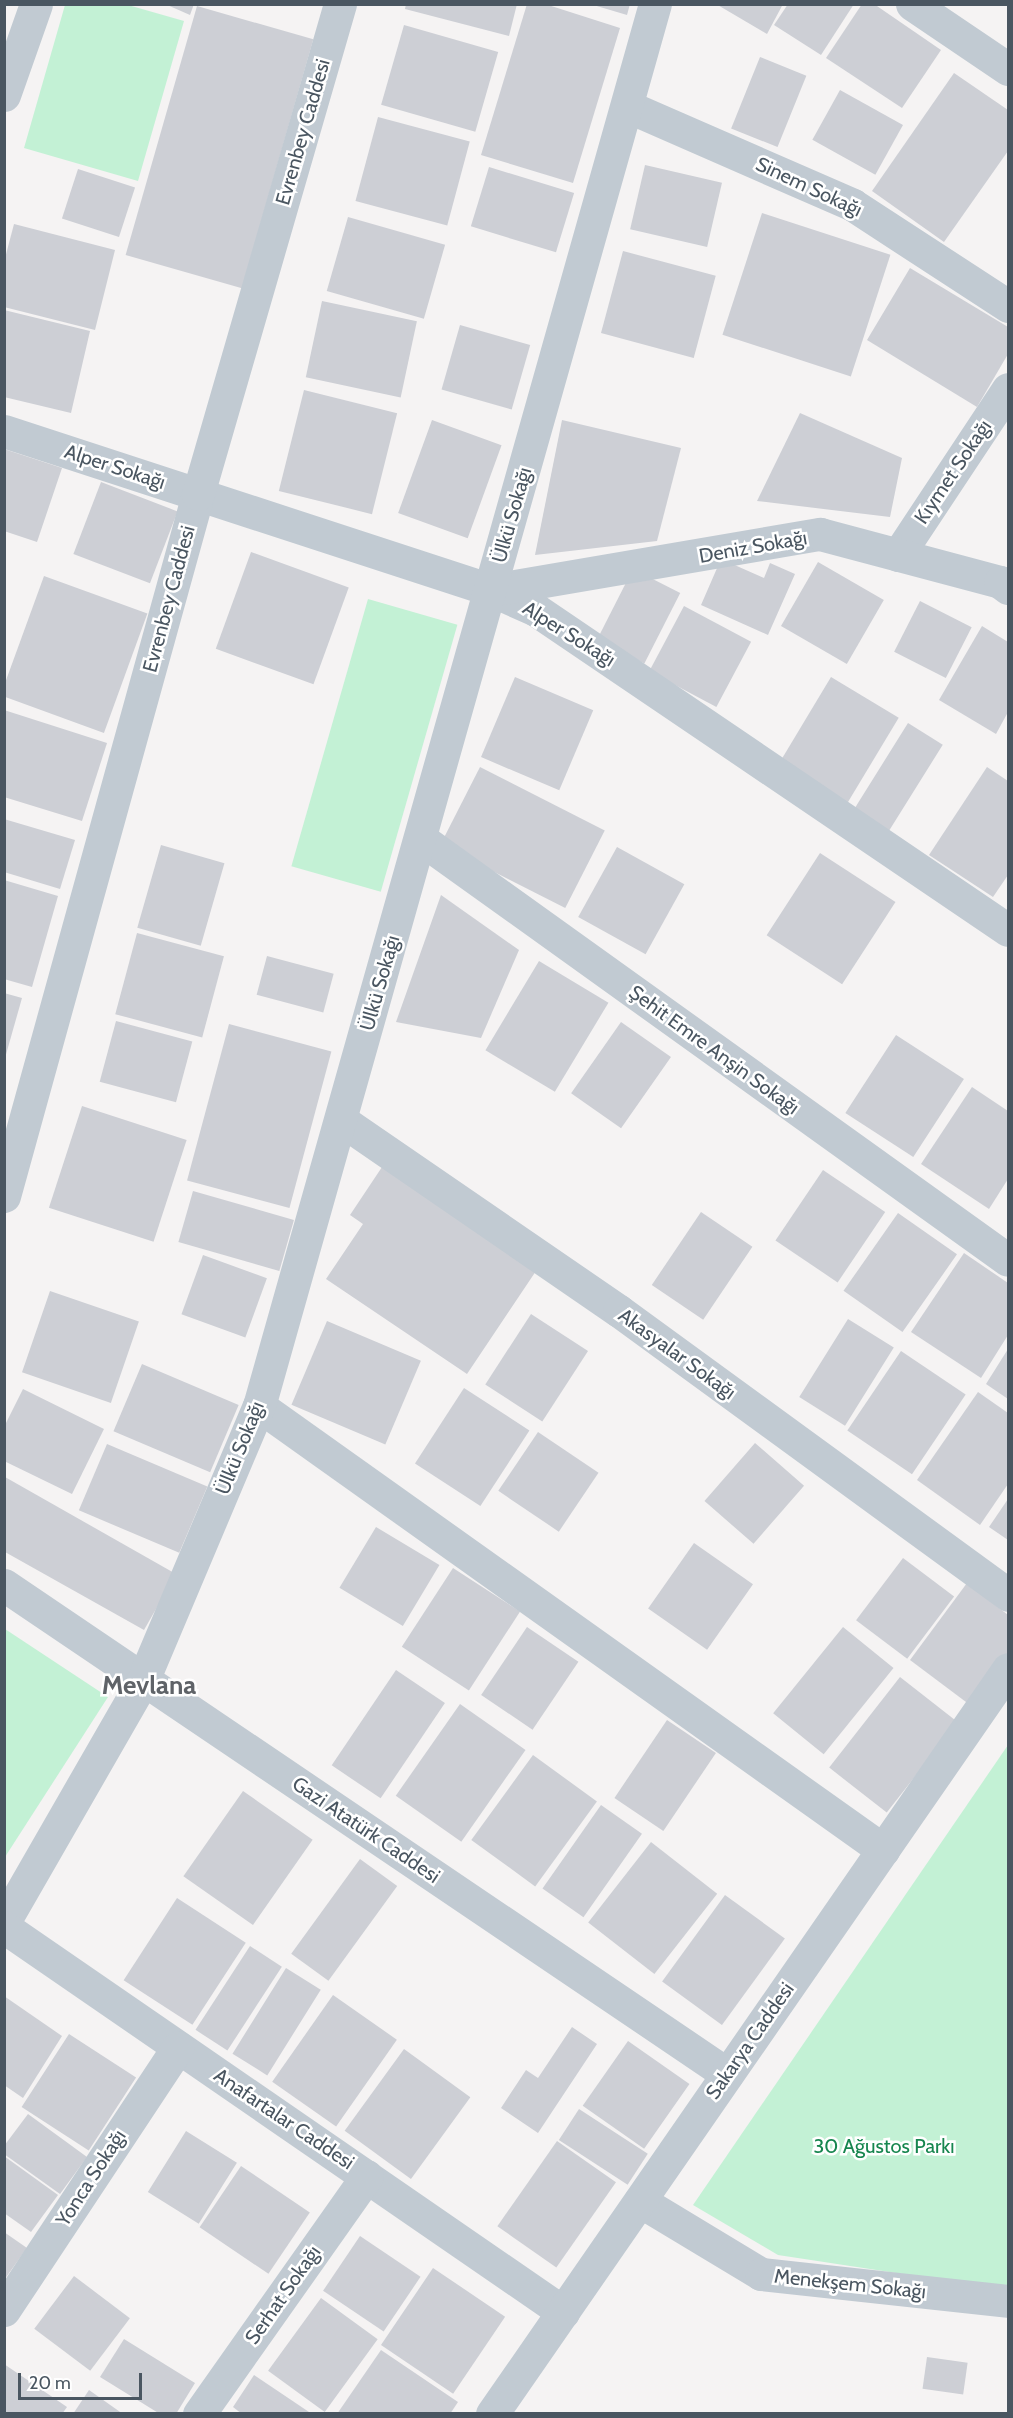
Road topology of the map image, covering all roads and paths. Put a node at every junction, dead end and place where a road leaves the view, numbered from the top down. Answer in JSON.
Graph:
{"nodes":[{"id":1,"x":36,"y":4,"type":"edge"},
{"id":2,"x":340,"y":4,"type":"edge"},
{"id":3,"x":655,"y":4,"type":"edge"},
{"id":4,"x":912,"y":4,"type":"edge"},
{"id":5,"x":1008,"y":69,"type":"edge"},
{"id":6,"x":4,"y":95,"type":"edge"},
{"id":7,"x":629,"y":107,"type":"junction"},
{"id":8,"x":1008,"y":306,"type":"edge"},
{"id":9,"x":1008,"y":389,"type":"edge"},
{"id":10,"x":4,"y":431,"type":"edge"},
{"id":11,"x":198,"y":494,"type":"junction"},
{"id":12,"x":898,"y":555,"type":"junction"},
{"id":13,"x":1008,"y":588,"type":"edge"},
{"id":14,"x":491,"y":590,"type":"junction"},
{"id":15,"x":421,"y":838,"type":"junction"},
{"id":16,"x":1008,"y":930,"type":"edge"},
{"id":17,"x":341,"y":1120,"type":"junction"},
{"id":18,"x":4,"y":1196,"type":"edge"},
{"id":19,"x":1008,"y":1260,"type":"edge"},
{"id":20,"x":259,"y":1406,"type":"junction"},
{"id":21,"x":4,"y":1585,"type":"edge"},
{"id":22,"x":1008,"y":1595,"type":"edge"},
{"id":23,"x":1008,"y":1669,"type":"edge"},
{"id":24,"x":143,"y":1680,"type":"junction"},
{"id":25,"x":883,"y":1850,"type":"junction"},
{"id":26,"x":4,"y":1922,"type":"edge"},
{"id":27,"x":4,"y":1927,"type":"edge"},
{"id":28,"x":178,"y":2047,"type":"junction"},
{"id":29,"x":727,"y":2074,"type":"junction"},
{"id":30,"x":367,"y":2176,"type":"junction"},
{"id":31,"x":640,"y":2201,"type":"junction"},
{"id":32,"x":1008,"y":2301,"type":"edge"},
{"id":33,"x":4,"y":2310,"type":"edge"},
{"id":34,"x":563,"y":2312,"type":"junction"},
{"id":35,"x":199,"y":2414,"type":"edge"},
{"id":36,"x":492,"y":2414,"type":"edge"}],
"edges":[{"from":1,"to":6,"type":"street"},
{"from":2,"to":11,"type":"street","name":"Evrenbey Caddesi"},
{"from":3,"to":7,"type":"street","name":"Ülkü Sokağı"},
{"from":4,"to":5,"type":"street"},
{"from":7,"to":8,"type":"street","name":"Sinem Sokağı"},
{"from":7,"to":14,"type":"street","name":"Ülkü Sokağı"},
{"from":9,"to":12,"type":"street","name":"Kıymet Sokağı"},
{"from":10,"to":11,"type":"street","name":"Alper Sokağı"},
{"from":11,"to":14,"type":"street","name":"Alper Sokağı"},
{"from":11,"to":18,"type":"street","name":"Evrenbey Caddesi"},
{"from":12,"to":13,"type":"street","name":"Deniz Sokağı"},
{"from":12,"to":14,"type":"street","name":"Deniz Sokağı"},
{"from":14,"to":15,"type":"street","name":"Ülkü Sokağı"},
{"from":14,"to":16,"type":"street","name":"Alper Sokağı"},
{"from":15,"to":17,"type":"street","name":"Ülkü Sokağı"},
{"from":15,"to":19,"type":"street","name":"Şehit Emre Anşin Sokağı"},
{"from":17,"to":20,"type":"street","name":"Ülkü Sokağı"},
{"from":17,"to":22,"type":"street","name":"Akasyalar Sokağı"},
{"from":20,"to":24,"type":"street","name":"Ülkü Sokağı"},
{"from":20,"to":25,"type":"street"},
{"from":21,"to":24,"type":"street","name":"Gazi Atatürk Caddesi"},
{"from":23,"to":25,"type":"street","name":"Sakarya Caddesi"},
{"from":24,"to":26,"type":"street","name":"Ülkü Sokağı"},
{"from":24,"to":29,"type":"street","name":"Gazi Atatürk Caddesi"},
{"from":25,"to":29,"type":"street","name":"Sakarya Caddesi"},
{"from":27,"to":28,"type":"street","name":"Anafartalar Caddesi"},
{"from":28,"to":30,"type":"street","name":"Anafartalar Caddesi"},
{"from":28,"to":33,"type":"street","name":"Yonca Sokağı"},
{"from":29,"to":31,"type":"street","name":"Sakarya Caddesi"},
{"from":30,"to":34,"type":"street","name":"Anafartalar Caddesi"},
{"from":30,"to":35,"type":"street","name":"Serhat Sokağı"},
{"from":31,"to":32,"type":"street","name":"Menekşem Sokağı"},
{"from":31,"to":34,"type":"street","name":"Sakarya Caddesi"},
{"from":34,"to":36,"type":"street","name":"Sakarya Caddesi"}]}
